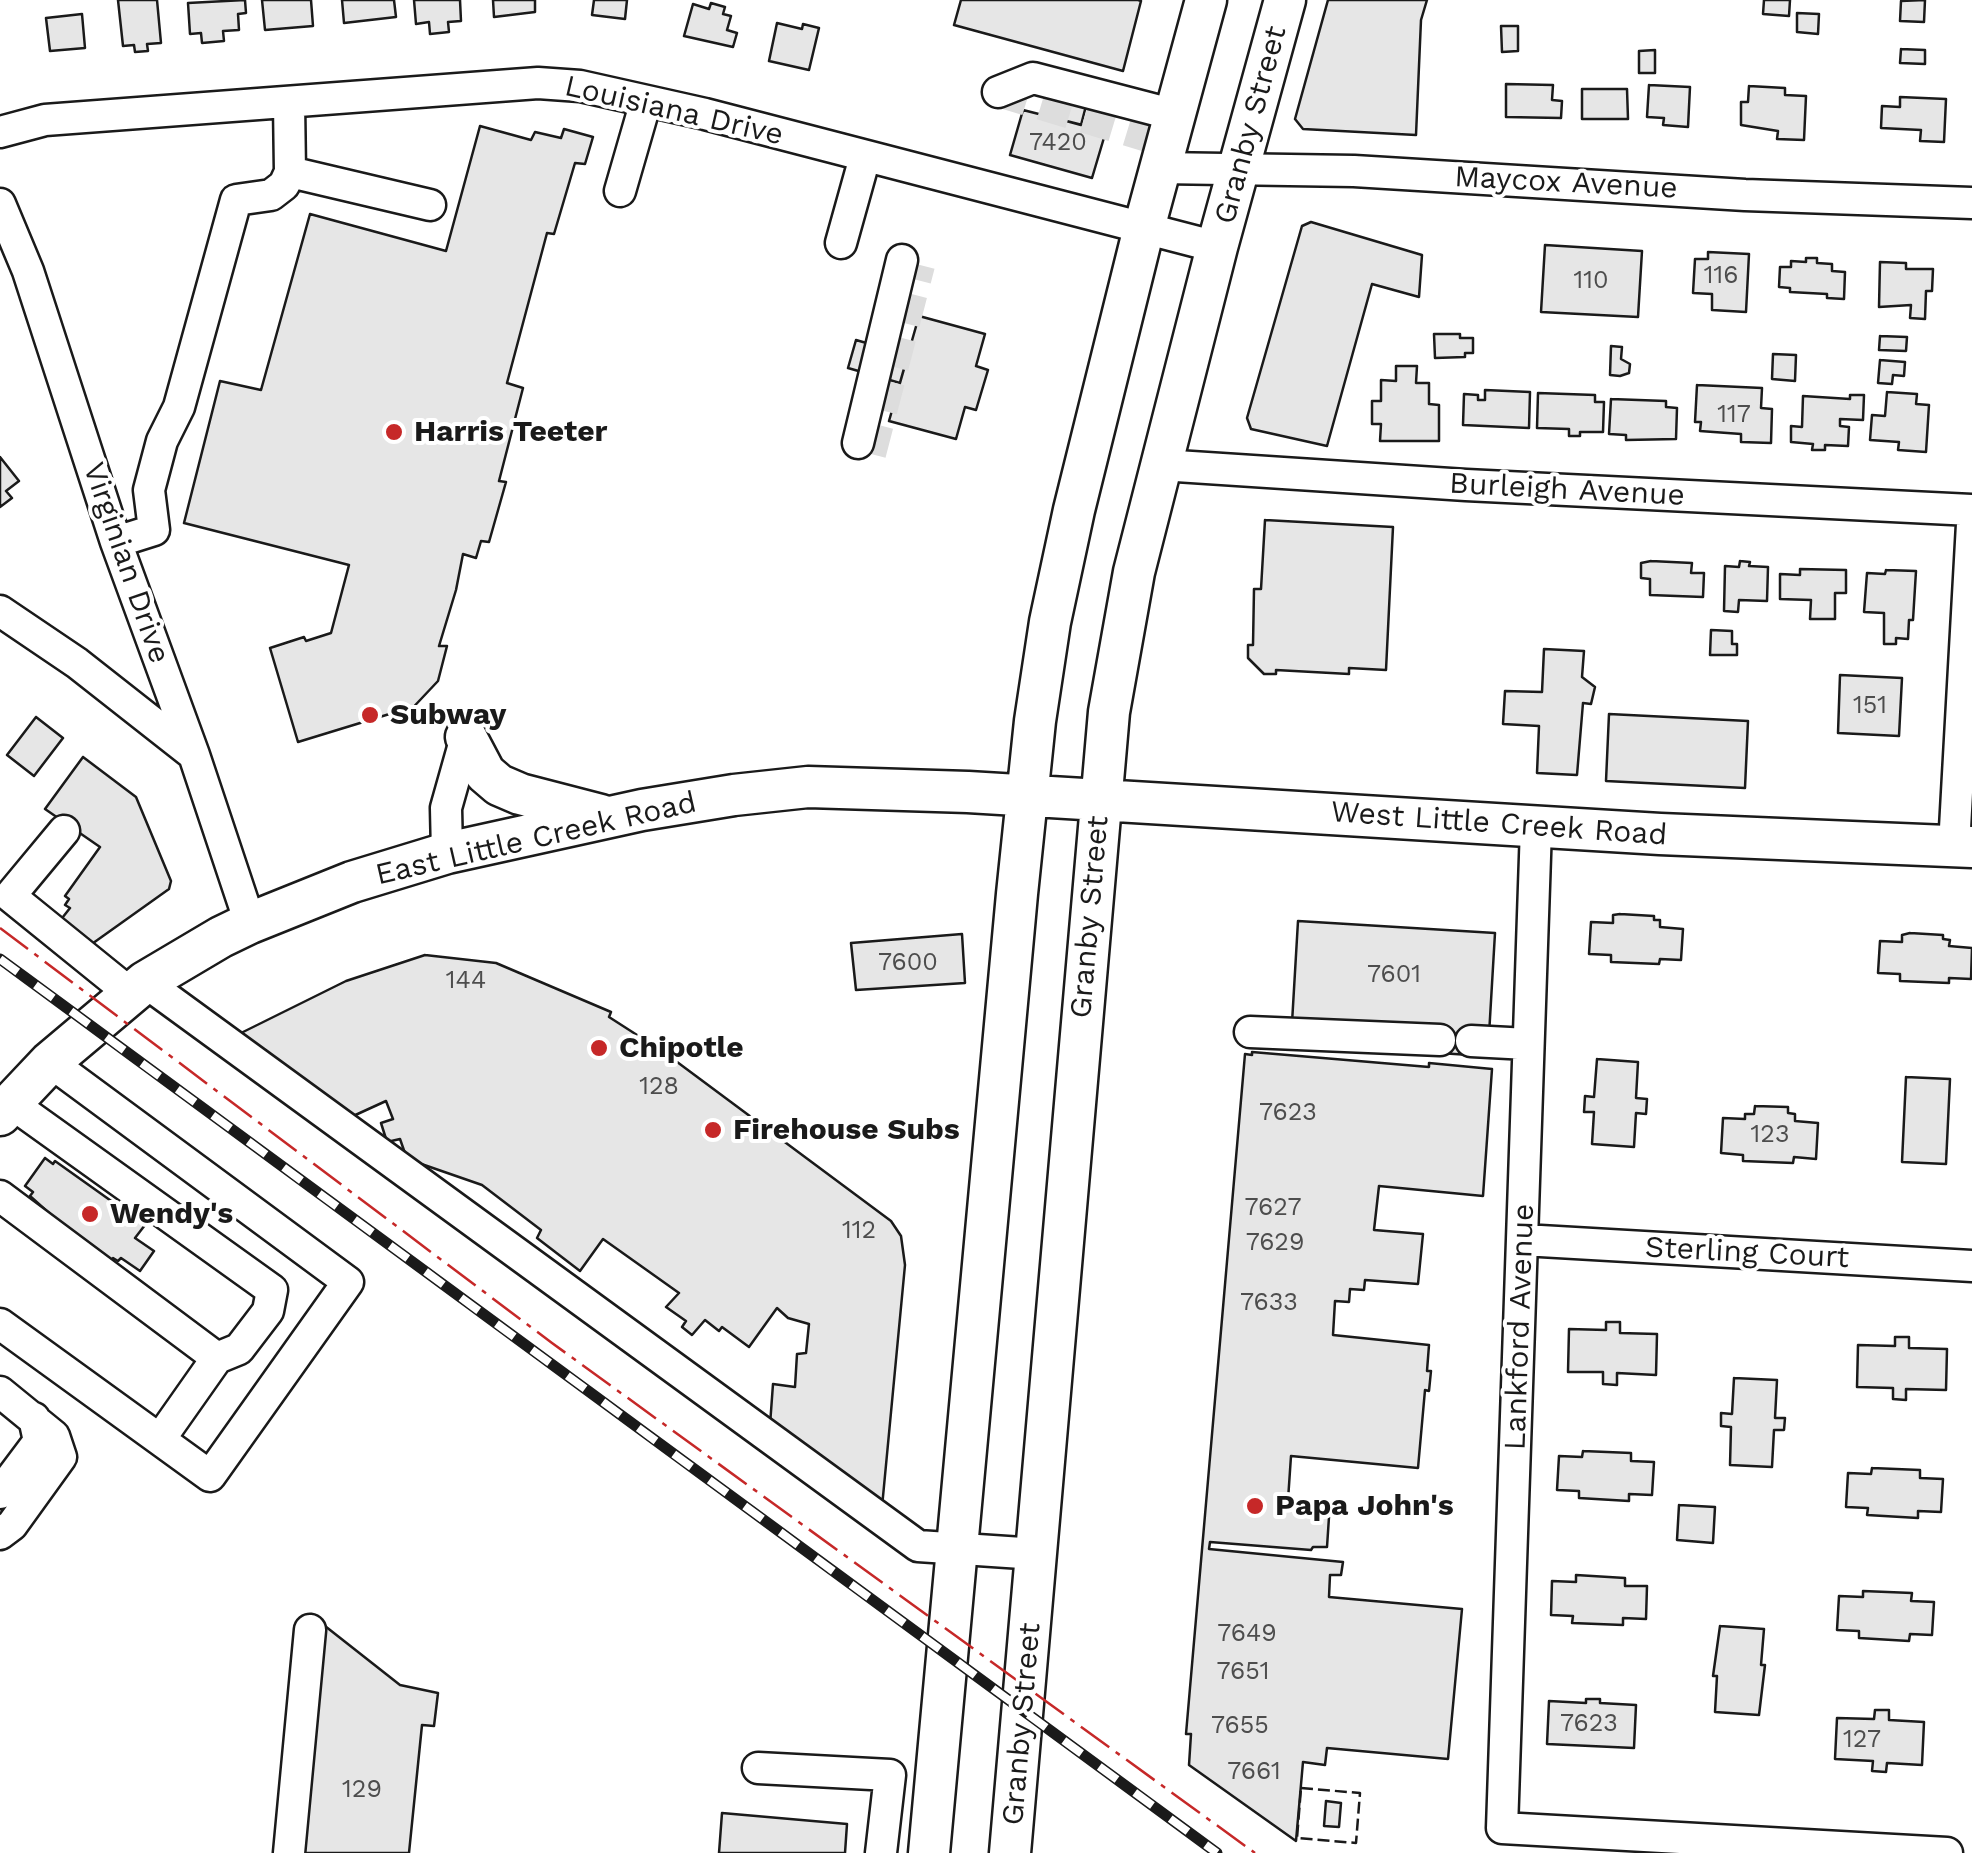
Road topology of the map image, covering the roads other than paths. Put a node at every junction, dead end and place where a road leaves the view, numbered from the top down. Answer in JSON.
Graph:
{"nodes":[{"id":1,"x":1206,"y":0,"type":"edge"},
{"id":2,"x":1286,"y":0,"type":"edge"},
{"id":3,"x":998,"y":92,"type":"dead end"},
{"id":4,"x":646,"y":101,"type":"junction"},
{"id":5,"x":289,"y":103,"type":"junction"},
{"id":6,"x":1173,"y":122,"type":"junction"},
{"id":7,"x":0,"y":132,"type":"edge"},
{"id":8,"x":865,"y":157,"type":"junction"},
{"id":9,"x":1160,"y":168,"type":"junction"},
{"id":10,"x":1239,"y":169,"type":"junction"},
{"id":11,"x":290,"y":172,"type":"junction"},
{"id":12,"x":620,"y":191,"type":"dead end"},
{"id":13,"x":1972,"y":203,"type":"edge"},
{"id":14,"x":0,"y":204,"type":"edge"},
{"id":15,"x":430,"y":205,"type":"dead end"},
{"id":16,"x":1144,"y":228,"type":"junction"},
{"id":17,"x":841,"y":244,"type":"dead end"},
{"id":18,"x":1218,"y":247,"type":"junction"},
{"id":19,"x":894,"y":258,"type":"dead end"},
{"id":20,"x":849,"y":436,"type":"dead end"},
{"id":21,"x":1162,"y":466,"type":"junction"},
{"id":22,"x":1972,"y":510,"type":"edge"},
{"id":23,"x":1972,"y":524,"type":"edge"},
{"id":24,"x":116,"y":542,"type":"junction"},
{"id":25,"x":0,"y":611,"type":"edge"},
{"id":26,"x":466,"y":736,"type":"joint"},
{"id":27,"x":194,"y":755,"type":"junction"},
{"id":28,"x":1027,"y":795,"type":"junction"},
{"id":29,"x":1100,"y":799,"type":"junction"},
{"id":30,"x":610,"y":817,"type":"junction"},
{"id":31,"x":1536,"y":827,"type":"junction"},
{"id":32,"x":64,"y":831,"type":"dead end"},
{"id":33,"x":1963,"y":846,"type":"edge"},
{"id":34,"x":447,"y":854,"type":"junction"},
{"id":35,"x":250,"y":923,"type":"junction"},
{"id":36,"x":138,"y":988,"type":"junction"},
{"id":37,"x":1250,"y":1032,"type":"dead end"},
{"id":38,"x":1440,"y":1040,"type":"dead end"},
{"id":39,"x":1471,"y":1041,"type":"dead end"},
{"id":40,"x":1528,"y":1044,"type":"junction"},
{"id":41,"x":50,"y":1062,"type":"junction"},
{"id":42,"x":5,"y":1109,"type":"edge"},
{"id":43,"x":0,"y":1196,"type":"edge"},
{"id":44,"x":1523,"y":1240,"type":"junction"},
{"id":45,"x":1972,"y":1266,"type":"edge"},
{"id":46,"x":0,"y":1324,"type":"edge"},
{"id":47,"x":216,"y":1358,"type":"junction"},
{"id":48,"x":0,"y":1392,"type":"edge"},
{"id":49,"x":34,"y":1418,"type":"junction"},
{"id":50,"x":160,"y":1439,"type":"junction"},
{"id":51,"x":0,"y":1493,"type":"edge"},
{"id":52,"x":4,"y":1525,"type":"edge"},
{"id":53,"x":958,"y":1550,"type":"junction"},
{"id":54,"x":1037,"y":1554,"type":"junction"},
{"id":55,"x":310,"y":1630,"type":"dead end"},
{"id":56,"x":758,"y":1768,"type":"dead end"},
{"id":57,"x":289,"y":1853,"type":"edge"},
{"id":58,"x":880,"y":1853,"type":"edge"},
{"id":59,"x":929,"y":1853,"type":"edge"},
{"id":60,"x":1010,"y":1853,"type":"edge"},
{"id":61,"x":1947,"y":1853,"type":"edge"}],
"edges":[{"from":1,"to":6,"type":"main road"},
{"from":2,"to":10,"type":"main road","name":"Granby Street"},
{"from":3,"to":6,"type":"street"},
{"from":4,"to":5,"type":"street","name":"Louisiana Drive"},
{"from":4,"to":8,"type":"street","name":"Louisiana Drive"},
{"from":4,"to":12,"type":"street"},
{"from":5,"to":7,"type":"street","name":"Louisiana Drive"},
{"from":5,"to":11,"type":"street"},
{"from":6,"to":9,"type":"main road"},
{"from":8,"to":16,"type":"street","name":"Louisiana Drive"},
{"from":8,"to":17,"type":"street"},
{"from":9,"to":10,"type":"street","name":"Maycox Avenue"},
{"from":9,"to":16,"type":"main road"},
{"from":10,"to":13,"type":"street","name":"Maycox Avenue"},
{"from":10,"to":18,"type":"main road","name":"Granby Street"},
{"from":11,"to":15,"type":"street"},
{"from":11,"to":24,"type":"street"},
{"from":14,"to":24,"type":"street","name":"Virginian Drive"},
{"from":16,"to":18,"type":"street","name":"Louisiana Drive"},
{"from":16,"to":28,"type":"main road"},
{"from":18,"to":21,"type":"main road","name":"Granby Street"},
{"from":19,"to":20,"type":"street"},
{"from":21,"to":22,"type":"street","name":"Burleigh Avenue"},
{"from":21,"to":29,"type":"main road","name":"Granby Street"},
{"from":23,"to":33,"type":"street"},
{"from":24,"to":27,"type":"street","name":"Virginian Drive"},
{"from":25,"to":27,"type":"street"},
{"from":26,"to":30,"type":"main road"},
{"from":26,"to":34,"type":"street"},
{"from":27,"to":35,"type":"street","name":"Virginian Drive"},
{"from":28,"to":29,"type":"main road","name":"West Little Creek Road"},
{"from":28,"to":30,"type":"main road","name":"East Little Creek Road"},
{"from":28,"to":53,"type":"main road"},
{"from":29,"to":31,"type":"main road","name":"West Little Creek Road"},
{"from":29,"to":54,"type":"main road","name":"Granby Street"},
{"from":30,"to":34,"type":"main road","name":"East Little Creek Road"},
{"from":31,"to":33,"type":"main road","name":"West Little Creek Road"},
{"from":31,"to":40,"type":"street","name":"Lankford Avenue"},
{"from":32,"to":36,"type":"street"},
{"from":34,"to":35,"type":"main road","name":"East Little Creek Road"},
{"from":35,"to":36,"type":"main road","name":"East Little Creek Road"},
{"from":36,"to":41,"type":"main road","name":"East Little Creek Road"},
{"from":36,"to":53,"type":"street"},
{"from":37,"to":38,"type":"street"},
{"from":39,"to":40,"type":"street"},
{"from":40,"to":44,"type":"street","name":"Lankford Avenue"},
{"from":41,"to":42,"type":"main road","name":"East Little Creek Road"},
{"from":41,"to":50,"type":"street"},
{"from":42,"to":47,"type":"street"},
{"from":43,"to":47,"type":"street"},
{"from":44,"to":45,"type":"street","name":"Sterling Court"},
{"from":44,"to":61,"type":"street","name":"Lankford Avenue"},
{"from":46,"to":50,"type":"street"},
{"from":47,"to":50,"type":"street"},
{"from":48,"to":49,"type":"street"},
{"from":49,"to":51,"type":"street"},
{"from":49,"to":52,"type":"street"},
{"from":53,"to":54,"type":"street"},
{"from":53,"to":59,"type":"main road"},
{"from":54,"to":60,"type":"main road","name":"Granby Street"},
{"from":55,"to":57,"type":"street"},
{"from":56,"to":58,"type":"street"}]}
